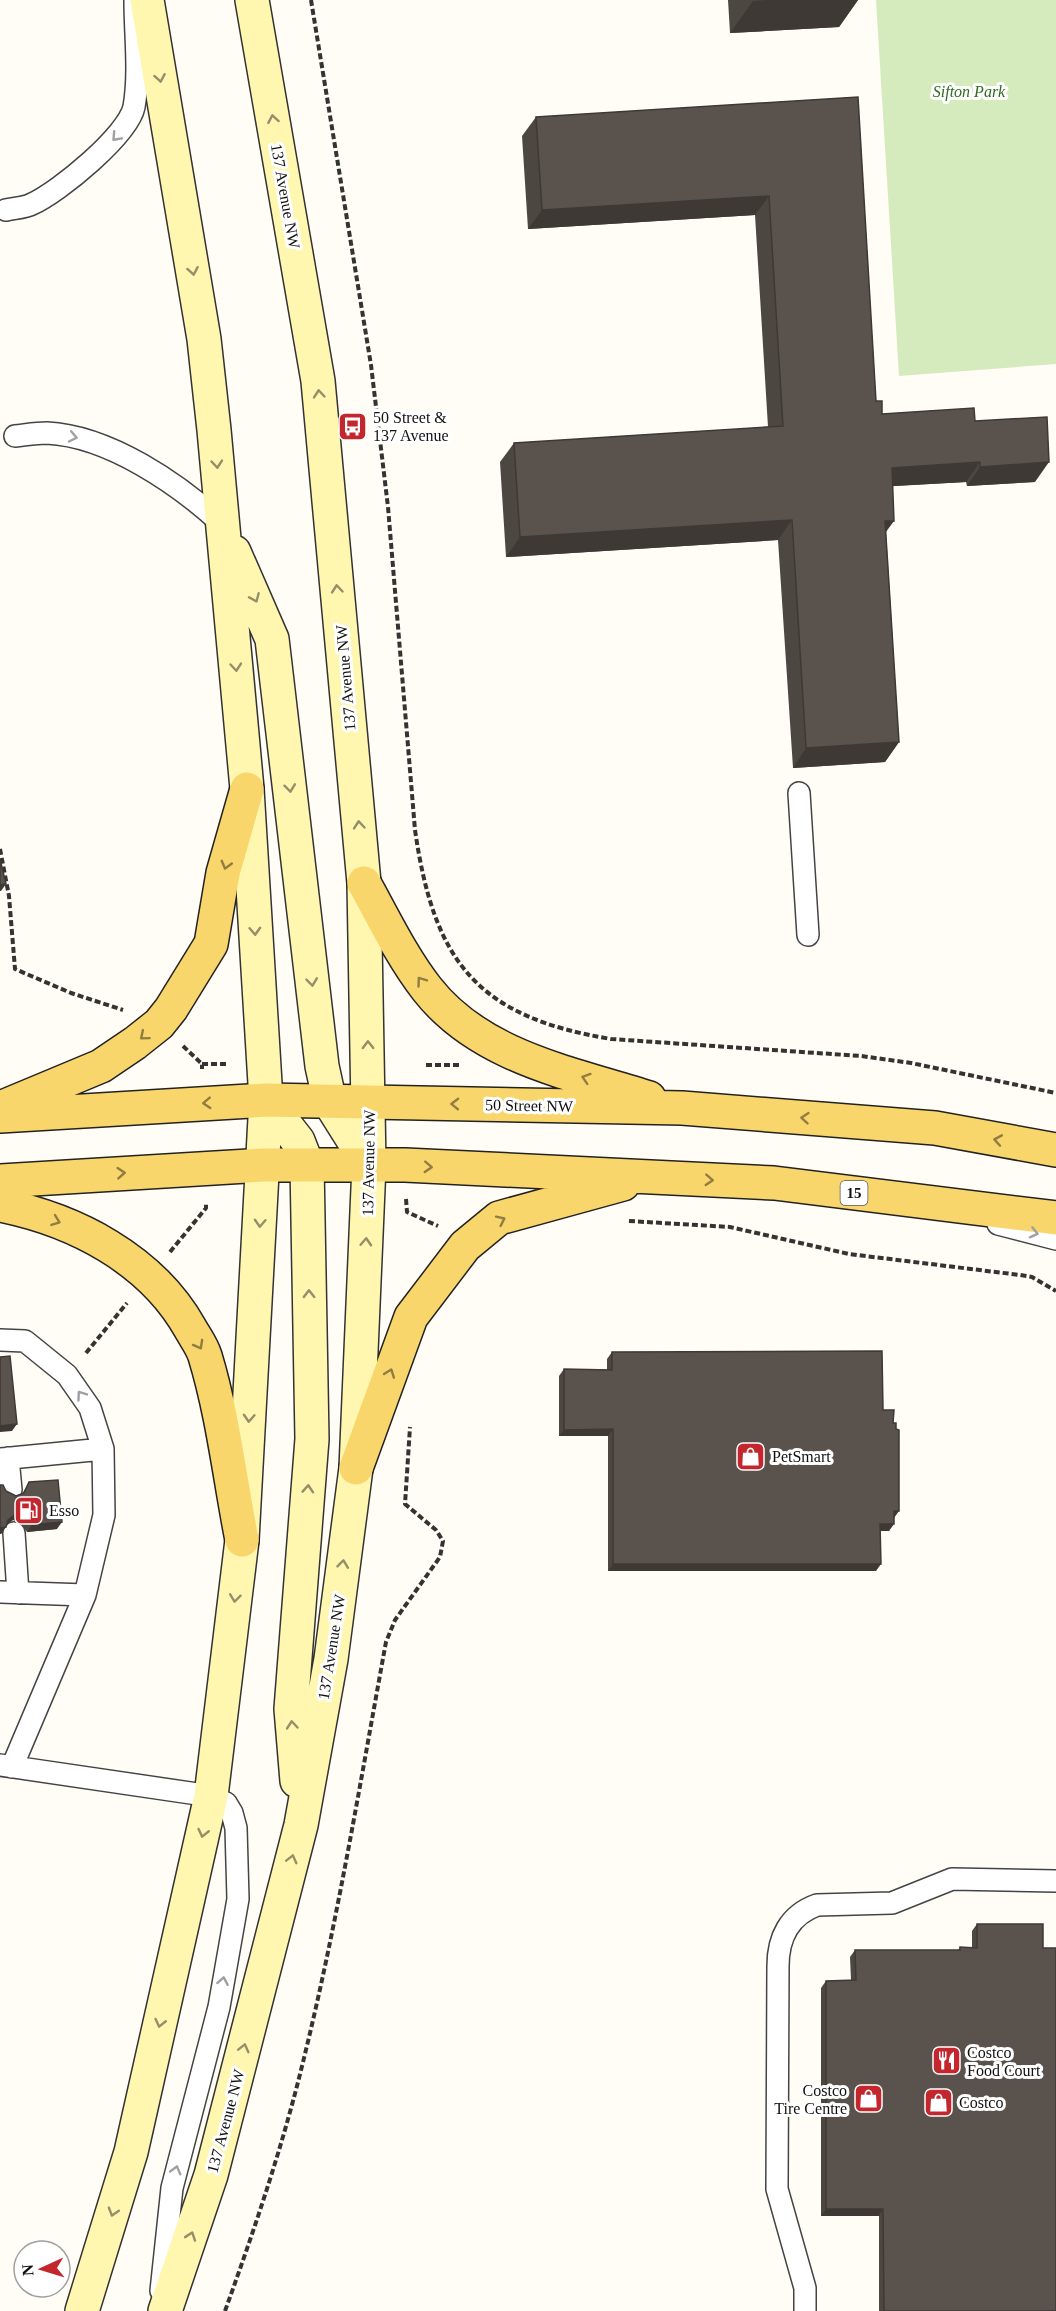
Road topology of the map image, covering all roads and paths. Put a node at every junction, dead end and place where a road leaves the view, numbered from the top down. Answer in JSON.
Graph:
{"nodes":[{"id":1,"x":135,"y":0,"type":"edge"},
{"id":2,"x":147,"y":0,"type":"edge"},
{"id":3,"x":252,"y":0,"type":"edge"},
{"id":4,"x":311,"y":0,"type":"edge"},
{"id":5,"x":6,"y":210,"type":"dead end"},
{"id":6,"x":15,"y":436,"type":"dead end"},
{"id":7,"x":223,"y":525,"type":"junction"},
{"id":8,"x":247,"y":789,"type":"junction"},
{"id":9,"x":799,"y":793,"type":"dead end"},
{"id":10,"x":0,"y":849,"type":"edge"},
{"id":11,"x":364,"y":883,"type":"junction"},
{"id":12,"x":808,"y":935,"type":"dead end"},
{"id":13,"x":126,"y":1010,"type":"dead end"},
{"id":14,"x":1056,"y":1093,"type":"edge"},
{"id":15,"x":266,"y":1100,"type":"junction"},
{"id":16,"x":330,"y":1103,"type":"junction"},
{"id":17,"x":369,"y":1103,"type":"junction"},
{"id":18,"x":682,"y":1108,"type":"junction"},
{"id":19,"x":0,"y":1109,"type":"edge"},
{"id":20,"x":0,"y":1116,"type":"edge"},
{"id":21,"x":1056,"y":1150,"type":"edge"},
{"id":22,"x":307,"y":1164,"type":"junction"},
{"id":23,"x":263,"y":1165,"type":"junction"},
{"id":24,"x":369,"y":1165,"type":"junction"},
{"id":25,"x":405,"y":1166,"type":"junction"},
{"id":26,"x":651,"y":1177,"type":"junction"},
{"id":27,"x":0,"y":1181,"type":"edge"},
{"id":28,"x":896,"y":1198,"type":"junction"},
{"id":29,"x":0,"y":1205,"type":"edge"},
{"id":30,"x":1056,"y":1218,"type":"edge"},
{"id":31,"x":619,"y":1221,"type":"dead end"},
{"id":32,"x":1056,"y":1239,"type":"edge"},
{"id":33,"x":465,"y":1246,"type":"junction"},
{"id":34,"x":1056,"y":1291,"type":"edge"},
{"id":35,"x":0,"y":1340,"type":"edge"},
{"id":36,"x":411,"y":1422,"type":"dead end"},
{"id":37,"x":103,"y":1449,"type":"junction"},
{"id":38,"x":4,"y":1458,"type":"edge"},
{"id":39,"x":356,"y":1468,"type":"junction"},
{"id":40,"x":10,"y":1490,"type":"edge"},
{"id":41,"x":14,"y":1533,"type":"dead end"},
{"id":42,"x":242,"y":1540,"type":"junction"},
{"id":43,"x":9,"y":1592,"type":"edge"},
{"id":44,"x":85,"y":1595,"type":"junction"},
{"id":45,"x":6,"y":1766,"type":"edge"},
{"id":46,"x":212,"y":1796,"type":"junction"},
{"id":47,"x":301,"y":1825,"type":"junction"},
{"id":48,"x":1056,"y":1881,"type":"edge"},
{"id":49,"x":82,"y":2311,"type":"edge"},
{"id":50,"x":159,"y":2311,"type":"edge"},
{"id":51,"x":165,"y":2311,"type":"edge"},
{"id":52,"x":225,"y":2311,"type":"edge"},
{"id":53,"x":806,"y":2311,"type":"edge"}],
"edges":[{"from":1,"to":5,"type":"lane","one_way":true},
{"from":2,"to":7,"type":"main road","one_way":true},
{"from":11,"to":3,"type":"main road","name":"137 Avenue NW","one_way":true},
{"from":4,"to":14,"type":"path"},
{"from":6,"to":7,"type":"lane","one_way":true},
{"from":7,"to":8,"type":"main road","one_way":true},
{"from":7,"to":16,"type":"main road","one_way":true},
{"from":8,"to":15,"type":"main road","one_way":true},
{"from":8,"to":19,"type":"main road","one_way":true},
{"from":9,"to":12,"type":"lane"},
{"from":10,"to":13,"type":"path"},
{"from":17,"to":11,"type":"main road","name":"137 Avenue NW","one_way":true},
{"from":18,"to":11,"type":"main road","one_way":true},
{"from":15,"to":16,"type":"main road","name":"50 Street NW"},
{"from":15,"to":20,"type":"main road","name":"50 Street NW","one_way":true},
{"from":15,"to":22,"type":"main road"},
{"from":15,"to":23,"type":"main road"},
{"from":16,"to":17,"type":"main road","name":"50 Street NW"},
{"from":16,"to":24,"type":"main road"},
{"from":18,"to":17,"type":"main road","name":"50 Street NW","one_way":true},
{"from":17,"to":24,"type":"main road","name":"137 Avenue NW"},
{"from":21,"to":18,"type":"main road","name":"50 Street NW","one_way":true},
{"from":22,"to":23,"type":"main road"},
{"from":22,"to":24,"type":"main road"},
{"from":47,"to":22,"type":"main road","one_way":true},
{"from":27,"to":23,"type":"main road","one_way":true},
{"from":23,"to":42,"type":"main road","one_way":true},
{"from":24,"to":25,"type":"main road"},
{"from":39,"to":24,"type":"main road","name":"137 Avenue NW","one_way":true},
{"from":25,"to":26,"type":"main road","one_way":true},
{"from":25,"to":33,"type":"path"},
{"from":26,"to":28,"type":"main road","number":"15","one_way":true},
{"from":33,"to":26,"type":"main road","one_way":true},
{"from":28,"to":30,"type":"main road","number":"15"},
{"from":28,"to":32,"type":"lane","one_way":true},
{"from":29,"to":42,"type":"main road","one_way":true},
{"from":31,"to":34,"type":"path"},
{"from":39,"to":33,"type":"main road","one_way":true},
{"from":37,"to":35,"type":"lane","one_way":true},
{"from":36,"to":52,"type":"path"},
{"from":37,"to":38,"type":"lane"},
{"from":37,"to":44,"type":"lane"},
{"from":38,"to":40,"type":"lane"},
{"from":47,"to":39,"type":"main road","name":"137 Avenue NW","one_way":true},
{"from":41,"to":43,"type":"lane"},
{"from":42,"to":46,"type":"main road","one_way":true},
{"from":43,"to":44,"type":"lane"},
{"from":44,"to":45,"type":"lane"},
{"from":45,"to":46,"type":"lane"},
{"from":46,"to":49,"type":"main road","one_way":true},
{"from":50,"to":46,"type":"lane","one_way":true},
{"from":51,"to":47,"type":"main road","name":"137 Avenue NW","one_way":true},
{"from":48,"to":53,"type":"lane"}]}
